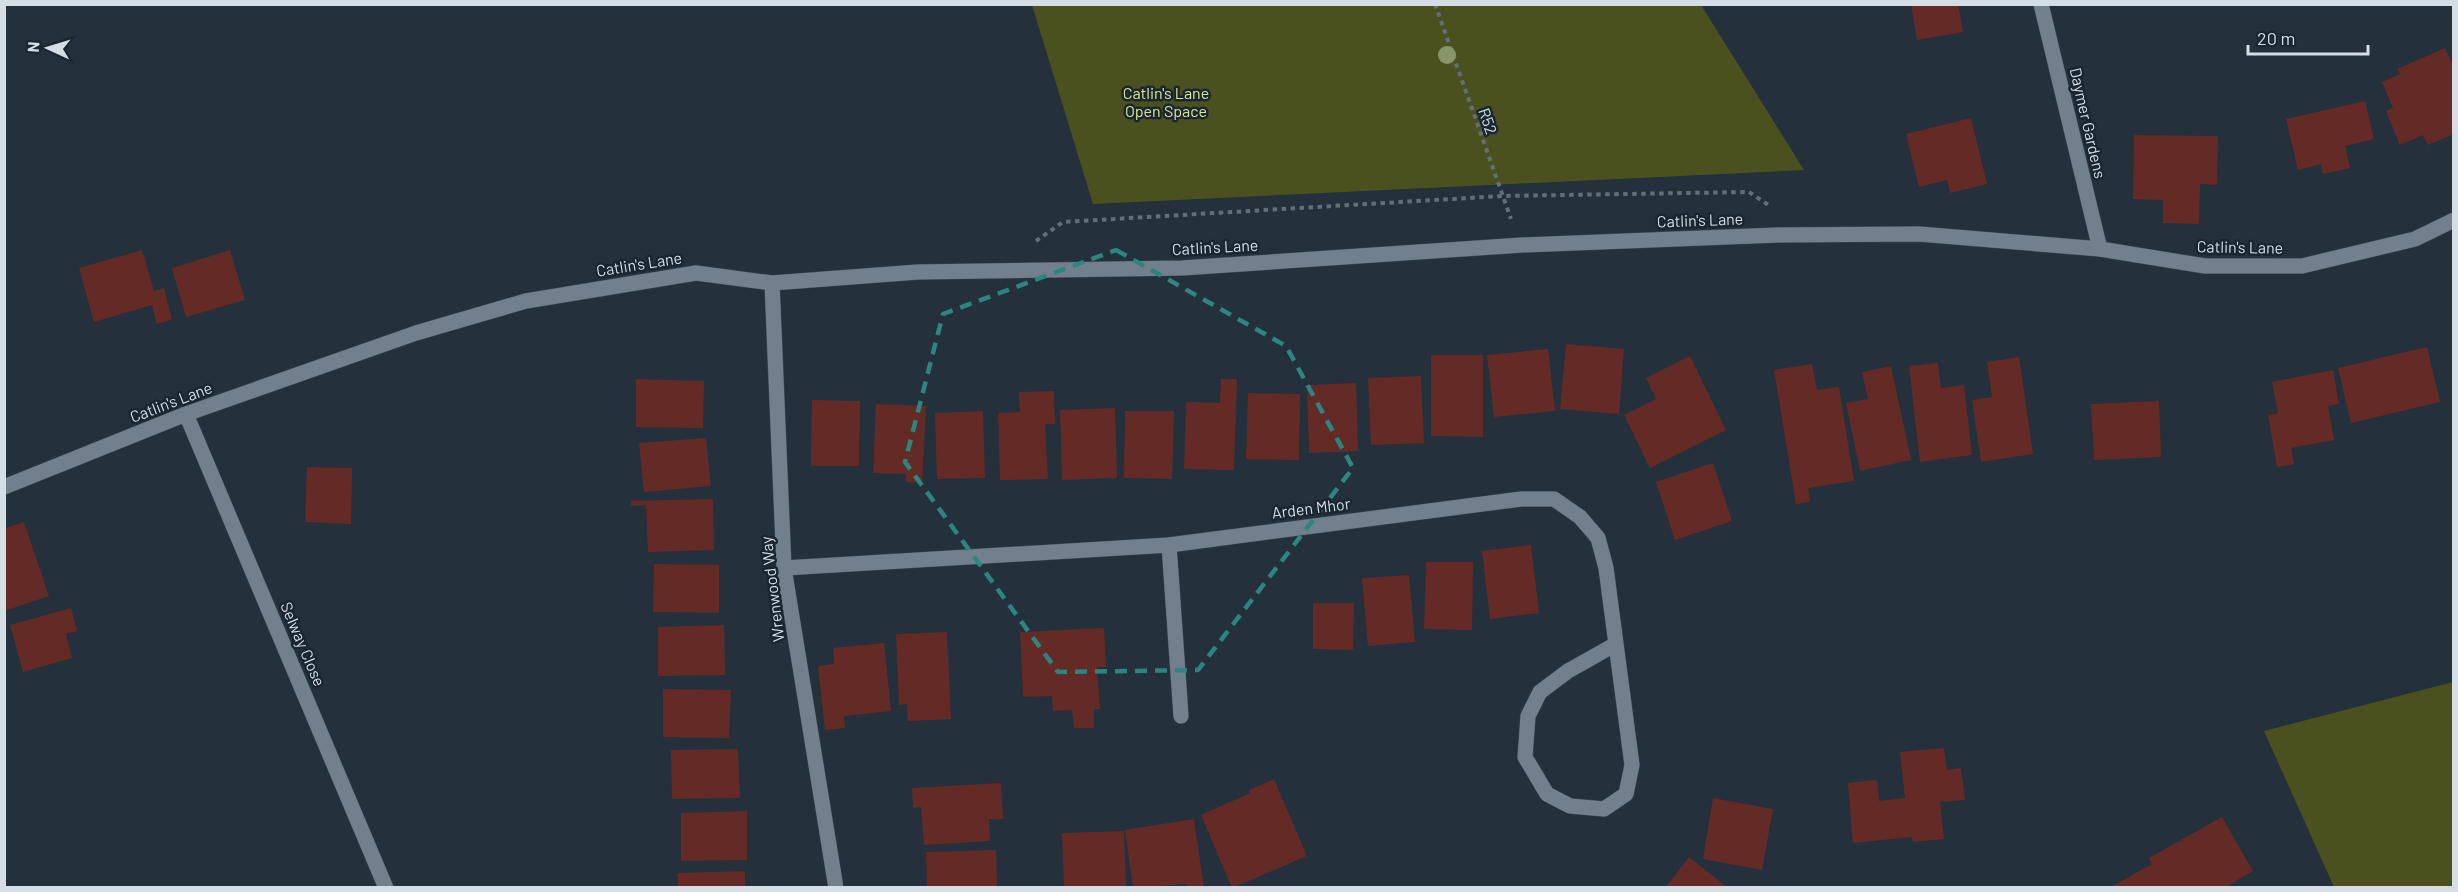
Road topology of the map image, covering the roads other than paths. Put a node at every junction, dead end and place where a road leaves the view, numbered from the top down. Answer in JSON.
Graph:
{"nodes":[{"id":1,"x":2042,"y":4,"type":"edge"},
{"id":2,"x":2454,"y":220,"type":"edge"},
{"id":3,"x":2100,"y":249,"type":"junction"},
{"id":4,"x":772,"y":283,"type":"junction"},
{"id":5,"x":186,"y":414,"type":"junction"},
{"id":6,"x":4,"y":488,"type":"edge"},
{"id":7,"x":1169,"y":545,"type":"junction"},
{"id":8,"x":784,"y":568,"type":"junction"},
{"id":9,"x":1616,"y":644,"type":"junction"},
{"id":10,"x":1181,"y":716,"type":"dead end"},
{"id":11,"x":386,"y":888,"type":"edge"},
{"id":12,"x":836,"y":888,"type":"edge"}],
"edges":[{"from":1,"to":3,"type":"street","name":"Daymer Gardens"},
{"from":2,"to":3,"type":"street","name":"Catlin's Lane"},
{"from":3,"to":4,"type":"street","name":"Catlin's Lane"},
{"from":4,"to":5,"type":"street","name":"Catlin's Lane"},
{"from":4,"to":8,"type":"street","name":"Wrenwood Way"},
{"from":5,"to":6,"type":"street","name":"Catlin's Lane"},
{"from":5,"to":11,"type":"street","name":"Selway Close"},
{"from":7,"to":8,"type":"street","name":"Arden Mhor"},
{"from":7,"to":9,"type":"street","name":"Arden Mhor"},
{"from":7,"to":10,"type":"street"},
{"from":8,"to":12,"type":"street","name":"Wrenwood Way"},
{"from":9,"to":9,"type":"street","name":"Arden Mhor"}]}
